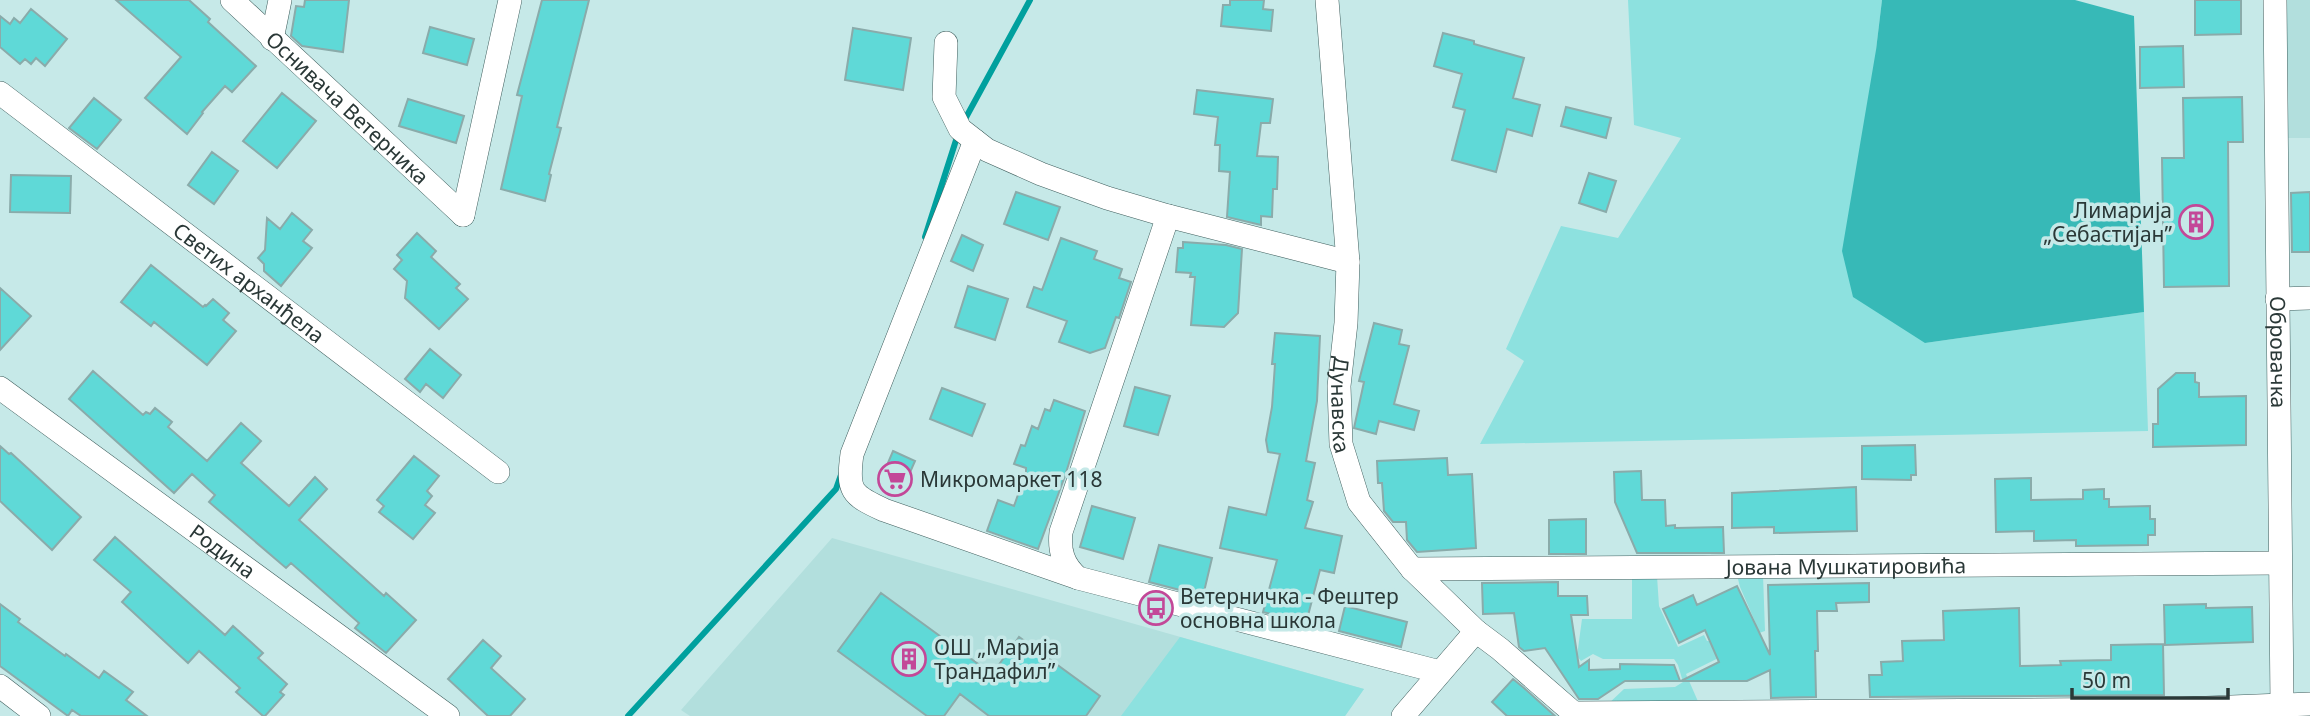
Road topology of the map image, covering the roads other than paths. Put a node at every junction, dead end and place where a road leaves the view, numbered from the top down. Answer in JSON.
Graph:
{"nodes":[{"id":1,"x":232,"y":0,"type":"edge"},
{"id":2,"x":280,"y":0,"type":"edge"},
{"id":3,"x":510,"y":0,"type":"edge"},
{"id":4,"x":1327,"y":0,"type":"edge"},
{"id":5,"x":2274,"y":0,"type":"edge"},
{"id":6,"x":272,"y":39,"type":"junction"},
{"id":7,"x":946,"y":43,"type":"dead end"},
{"id":8,"x":0,"y":93,"type":"edge"},
{"id":9,"x":975,"y":141,"type":"junction"},
{"id":10,"x":1168,"y":216,"type":"junction"},
{"id":11,"x":1348,"y":262,"type":"junction"},
{"id":12,"x":2310,"y":298,"type":"edge"},
{"id":13,"x":2277,"y":299,"type":"junction"},
{"id":14,"x":0,"y":388,"type":"edge"},
{"id":15,"x":498,"y":472,"type":"dead end"},
{"id":16,"x":2280,"y":563,"type":"junction"},
{"id":17,"x":1412,"y":569,"type":"junction"},
{"id":18,"x":1078,"y":578,"type":"junction"},
{"id":19,"x":1476,"y":631,"type":"junction"},
{"id":20,"x":1440,"y":672,"type":"junction"},
{"id":21,"x":0,"y":686,"type":"edge"},
{"id":22,"x":2310,"y":704,"type":"edge"},
{"id":23,"x":2282,"y":705,"type":"junction"},
{"id":24,"x":1409,"y":712,"type":"edge"},
{"id":25,"x":2181,"y":712,"type":"edge"},
{"id":26,"x":1575,"y":714,"type":"edge"},
{"id":27,"x":39,"y":716,"type":"edge"},
{"id":28,"x":448,"y":716,"type":"edge"}],
"edges":[{"from":1,"to":6,"type":"street","name":"Оснивача Ветерника"},
{"from":2,"to":6,"type":"street"},
{"from":3,"to":6,"type":"street","name":"Оснивача Ветерника"},
{"from":4,"to":11,"type":"street","name":"Дунавска"},
{"from":5,"to":13,"type":"street","name":"Обровачка"},
{"from":7,"to":9,"type":"street"},
{"from":8,"to":15,"type":"street","name":"Светих арханђела"},
{"from":9,"to":10,"type":"street"},
{"from":9,"to":18,"type":"street"},
{"from":10,"to":11,"type":"street"},
{"from":10,"to":18,"type":"street"},
{"from":11,"to":17,"type":"street","name":"Дунавска"},
{"from":12,"to":13,"type":"street"},
{"from":13,"to":16,"type":"street","name":"Обровачка"},
{"from":14,"to":28,"type":"street","name":"Родина"},
{"from":16,"to":17,"type":"street","name":"Јована Мушкатировића"},
{"from":16,"to":23,"type":"street","name":"Обровачка"},
{"from":17,"to":19,"type":"street","name":"Дунавска"},
{"from":18,"to":20,"type":"street"},
{"from":19,"to":20,"type":"street"},
{"from":19,"to":26,"type":"street","name":"Дунавска"},
{"from":20,"to":24,"type":"street"},
{"from":21,"to":27,"type":"street"},
{"from":22,"to":23,"type":"street"},
{"from":23,"to":25,"type":"street"},
{"from":25,"to":26,"type":"street"}]}
